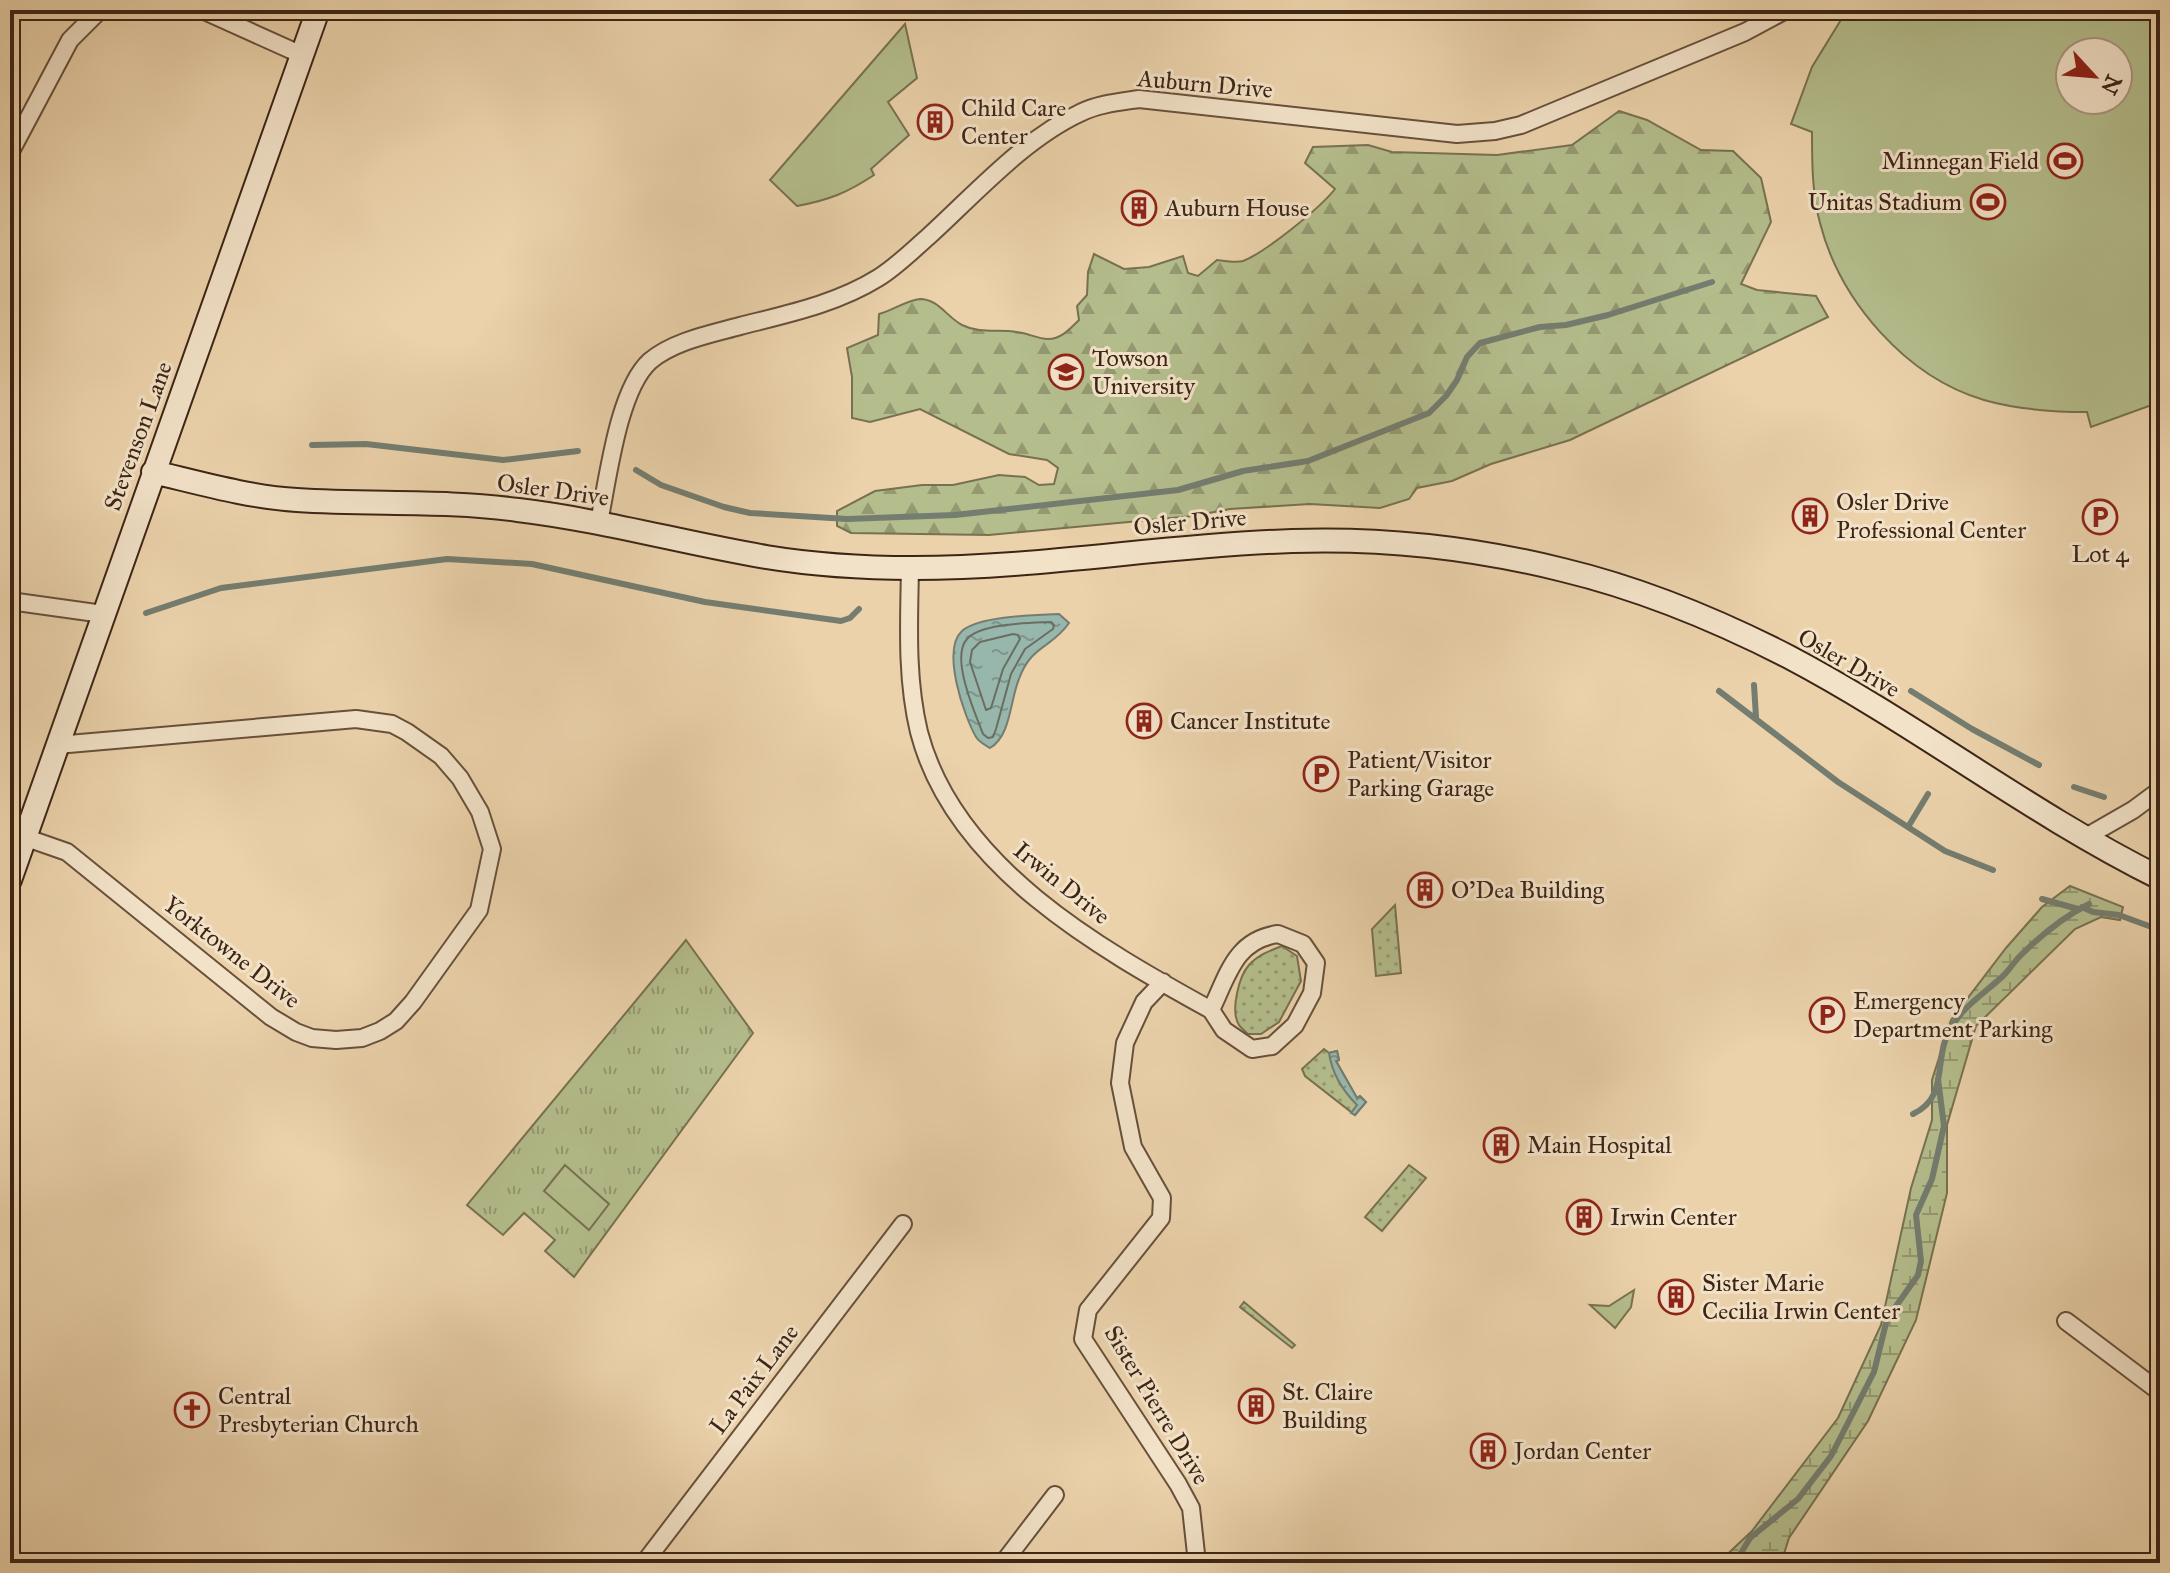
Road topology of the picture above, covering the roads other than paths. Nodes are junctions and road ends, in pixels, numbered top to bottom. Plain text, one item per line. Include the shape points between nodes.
1 (100, 10) edge
2 (202, 10) edge
3 (318, 10) edge
4 (1786, 10) edge
5 (302, 55) junction
6 (10, 153) edge
7 (153, 472) junction
8 (599, 522) junction
9 (910, 568) junction
10 (10, 601) edge
11 (103, 614) junction
12 (57, 745) junction
13 (2160, 790) edge
14 (24, 837) junction
15 (2086, 837) junction
16 (2160, 878) edge
17 (10, 880) edge
18 (1163, 982) junction
19 (1211, 1010) junction
20 (903, 1224) dead end
21 (2066, 1321) dead end
22 (2160, 1392) edge
23 (1055, 1495) dead end
24 (644, 1563) edge
25 (1003, 1563) edge
26 (1197, 1563) edge

1 - 6 street via 70,40
2 - 5 street
3 - 5 street, Stevenson Lane
4 - 8 street, Auburn Drive via 1745,32 1495,131 1457,134 1139,99 1082,112 1023,150 882,276 794,312 702,336 649,362 625,404
5 - 7 street, Stevenson Lane
7 - 8 street, Osler Drive via 264,497 471,505
7 - 11 street, Stevenson Lane
8 - 9 street, Osler Drive via 771,558
9 - 15 street, Osler Drive via 1306,541 1424,546 1528,562 1642,594 1791,658
9 - 18 street, Irwin Drive via 909,655 916,716 926,754 948,798 992,856 1032,895 1099,945
10 - 11 street
11 - 12 street, Stevenson Lane
12 - 14 street, Stevenson Lane
12 - 14 street, Yorktowne Drive via 356,719 392,724 441,756 480,812 492,849 479,910 396,1021 362,1038 312,1038 271,1017 67,852
13 - 15 street
14 - 17 street, Stevenson Lane
15 - 16 street, Osler Drive
18 - 19 street, Irwin Drive
18 - 26 street, Sister Pierre Drive via 1144,1002 1125,1043 1120,1083 1133,1147 1155,1182 1163,1210 1088,1310 1083,1339 1191,1508
19 - 19 street via 1224,1030 1252,1049 1272,1046 1295,1025 1312,993 1316,963 1303,944 1278,934 1262,936 1240,950
20 - 24 street, La Paix Lane
21 - 22 street
23 - 25 street

